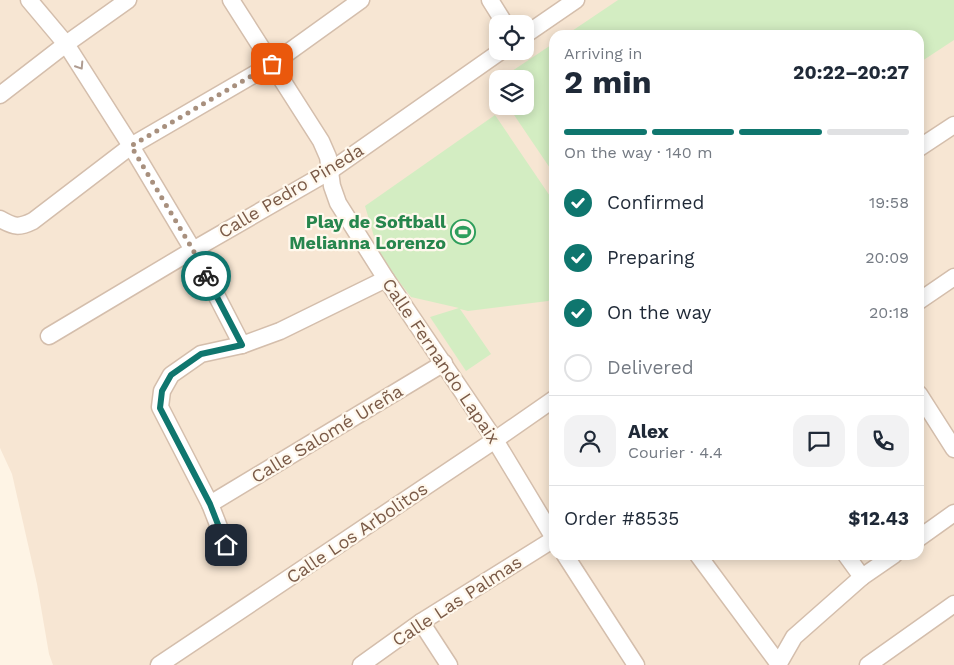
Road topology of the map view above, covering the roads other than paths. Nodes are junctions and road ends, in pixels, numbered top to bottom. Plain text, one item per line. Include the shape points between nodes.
1 (30, 0) edge
2 (128, 0) edge
3 (231, 0) edge
4 (362, 0) edge
5 (490, 0) edge
6 (576, 0) edge
7 (499, 15) edge
8 (534, 29) edge
9 (66, 44) junction
10 (489, 59) edge
11 (272, 64) junction
12 (0, 95) edge
13 (954, 125) edge
14 (924, 145) edge
15 (131, 146) junction
16 (330, 171) junction
17 (0, 218) edge
18 (193, 250) junction
19 (954, 277) edge
20 (386, 279) junction
21 (924, 298) edge
22 (49, 336) dead end
23 (242, 345) junction
24 (444, 363) junction
25 (549, 402) edge
26 (924, 402) edge
27 (495, 440) junction
28 (954, 449) edge
29 (210, 504) junction
30 (954, 513) edge
31 (549, 531) edge
32 (924, 534) edge
33 (549, 542) edge
34 (226, 545) dead end
35 (567, 560) edge
36 (702, 560) edge
37 (850, 560) edge
38 (887, 560) edge
39 (862, 577) junction
40 (954, 604) edge
41 (421, 622) junction
42 (629, 663) edge
43 (778, 664) edge
44 (159, 665) edge
45 (361, 665) edge
46 (449, 665) edge
47 (868, 665) edge

1 - 9 street
2 - 9 street
3 - 11 street, Calle Fernando Lapaix
4 - 11 street
5 - 7 street
6 - 8 street
9 - 12 street
9 -> 15 street
10 - 16 street, Calle Pedro Pineda
11 - 15 street
11 - 16 street, Calle Fernando Lapaix via 321,141
13 - 14 street
15 - 17 street via 33,221 22,227
15 - 18 street
16 - 18 street, Calle Pedro Pineda
16 - 20 street, Calle Fernando Lapaix via 338,203
18 - 22 street, Calle Pedro Pineda
18 - 23 street
19 - 21 street
20 - 23 street via 280,331
20 - 24 street, Calle Fernando Lapaix
23 - 29 street via 201,354 171,375 162,391 160,408
24 - 27 street, Calle Fernando Lapaix
24 - 29 street, Calle Salomé Ureña
25 - 27 street, Calle Los Arbolitos
26 - 28 street
27 - 31 street, Calle Fernando Lapaix
27 - 44 street, Calle Los Arbolitos
29 - 34 street
30 - 32 street
33 - 41 street, Calle Las Palmas
35 - 42 street
36 - 43 street
37 - 39 street
38 - 39 street
39 - 43 street via 794,638
40 - 47 street
41 - 45 street, Calle Las Palmas
41 - 46 street

